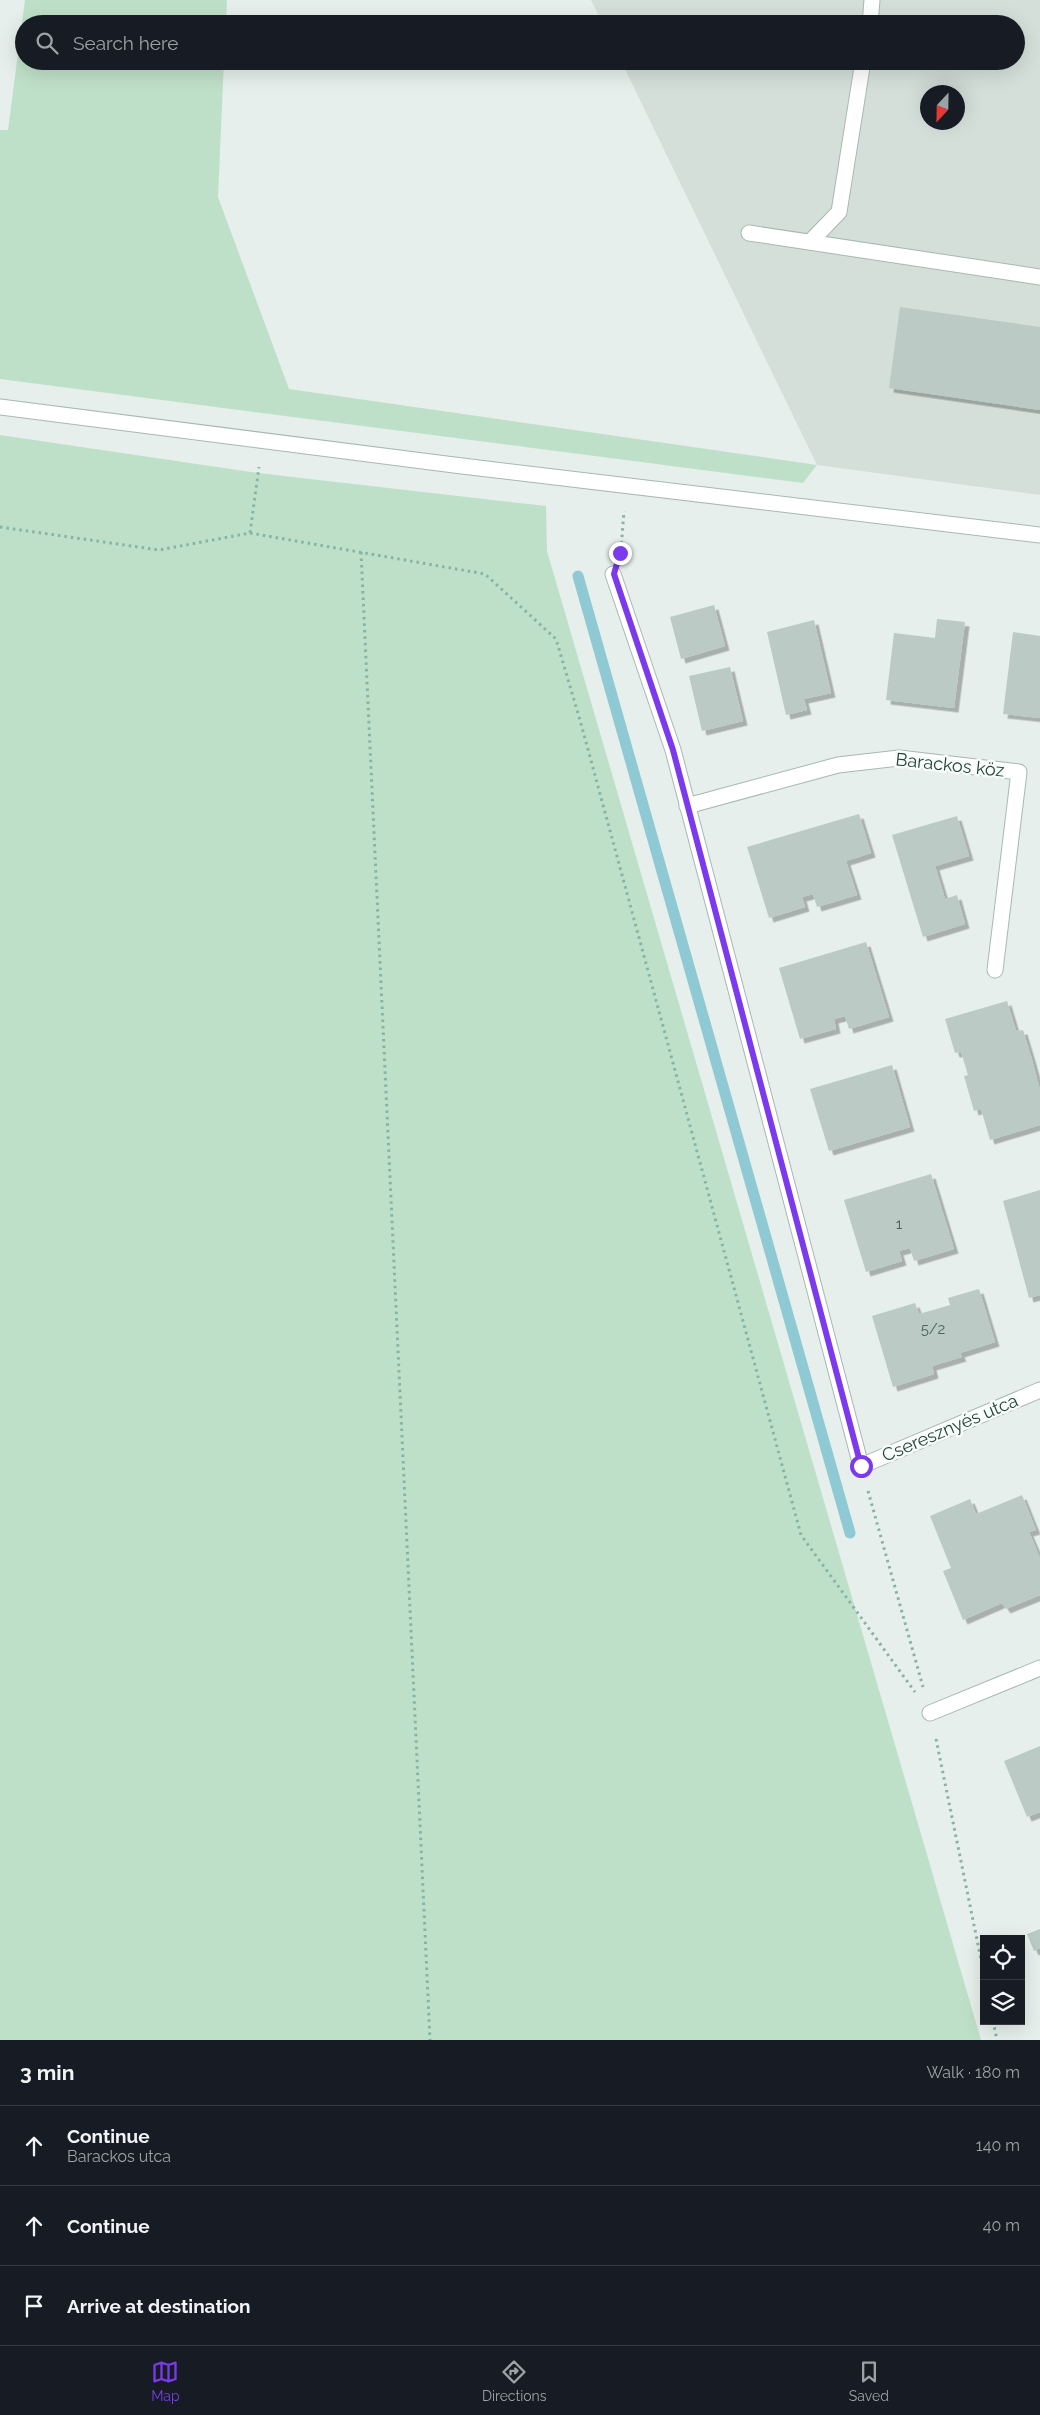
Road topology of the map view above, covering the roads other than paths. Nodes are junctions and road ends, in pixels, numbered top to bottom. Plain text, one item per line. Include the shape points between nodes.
1 (872, 0) edge
2 (871, 15) edge
3 (862, 70) edge
4 (749, 233) dead end
5 (810, 242) junction
6 (1040, 277) edge
7 (0, 407) edge
8 (1040, 535) edge
9 (614, 574) road end
10 (687, 806) junction
11 (995, 970) dead end
12 (1040, 1390) edge
13 (1040, 1668) edge
14 (930, 1713) road end

1 - 2 street
3 - 5 street via 839,212
4 - 5 street
5 - 6 street
7 - 8 street
9 - 10 street via 673,750
10 - 11 street, Barackos köz via 838,765 899,758 1019,772
10 - 12 street, Cseresznyés utca via 861,1466
13 - 14 street

